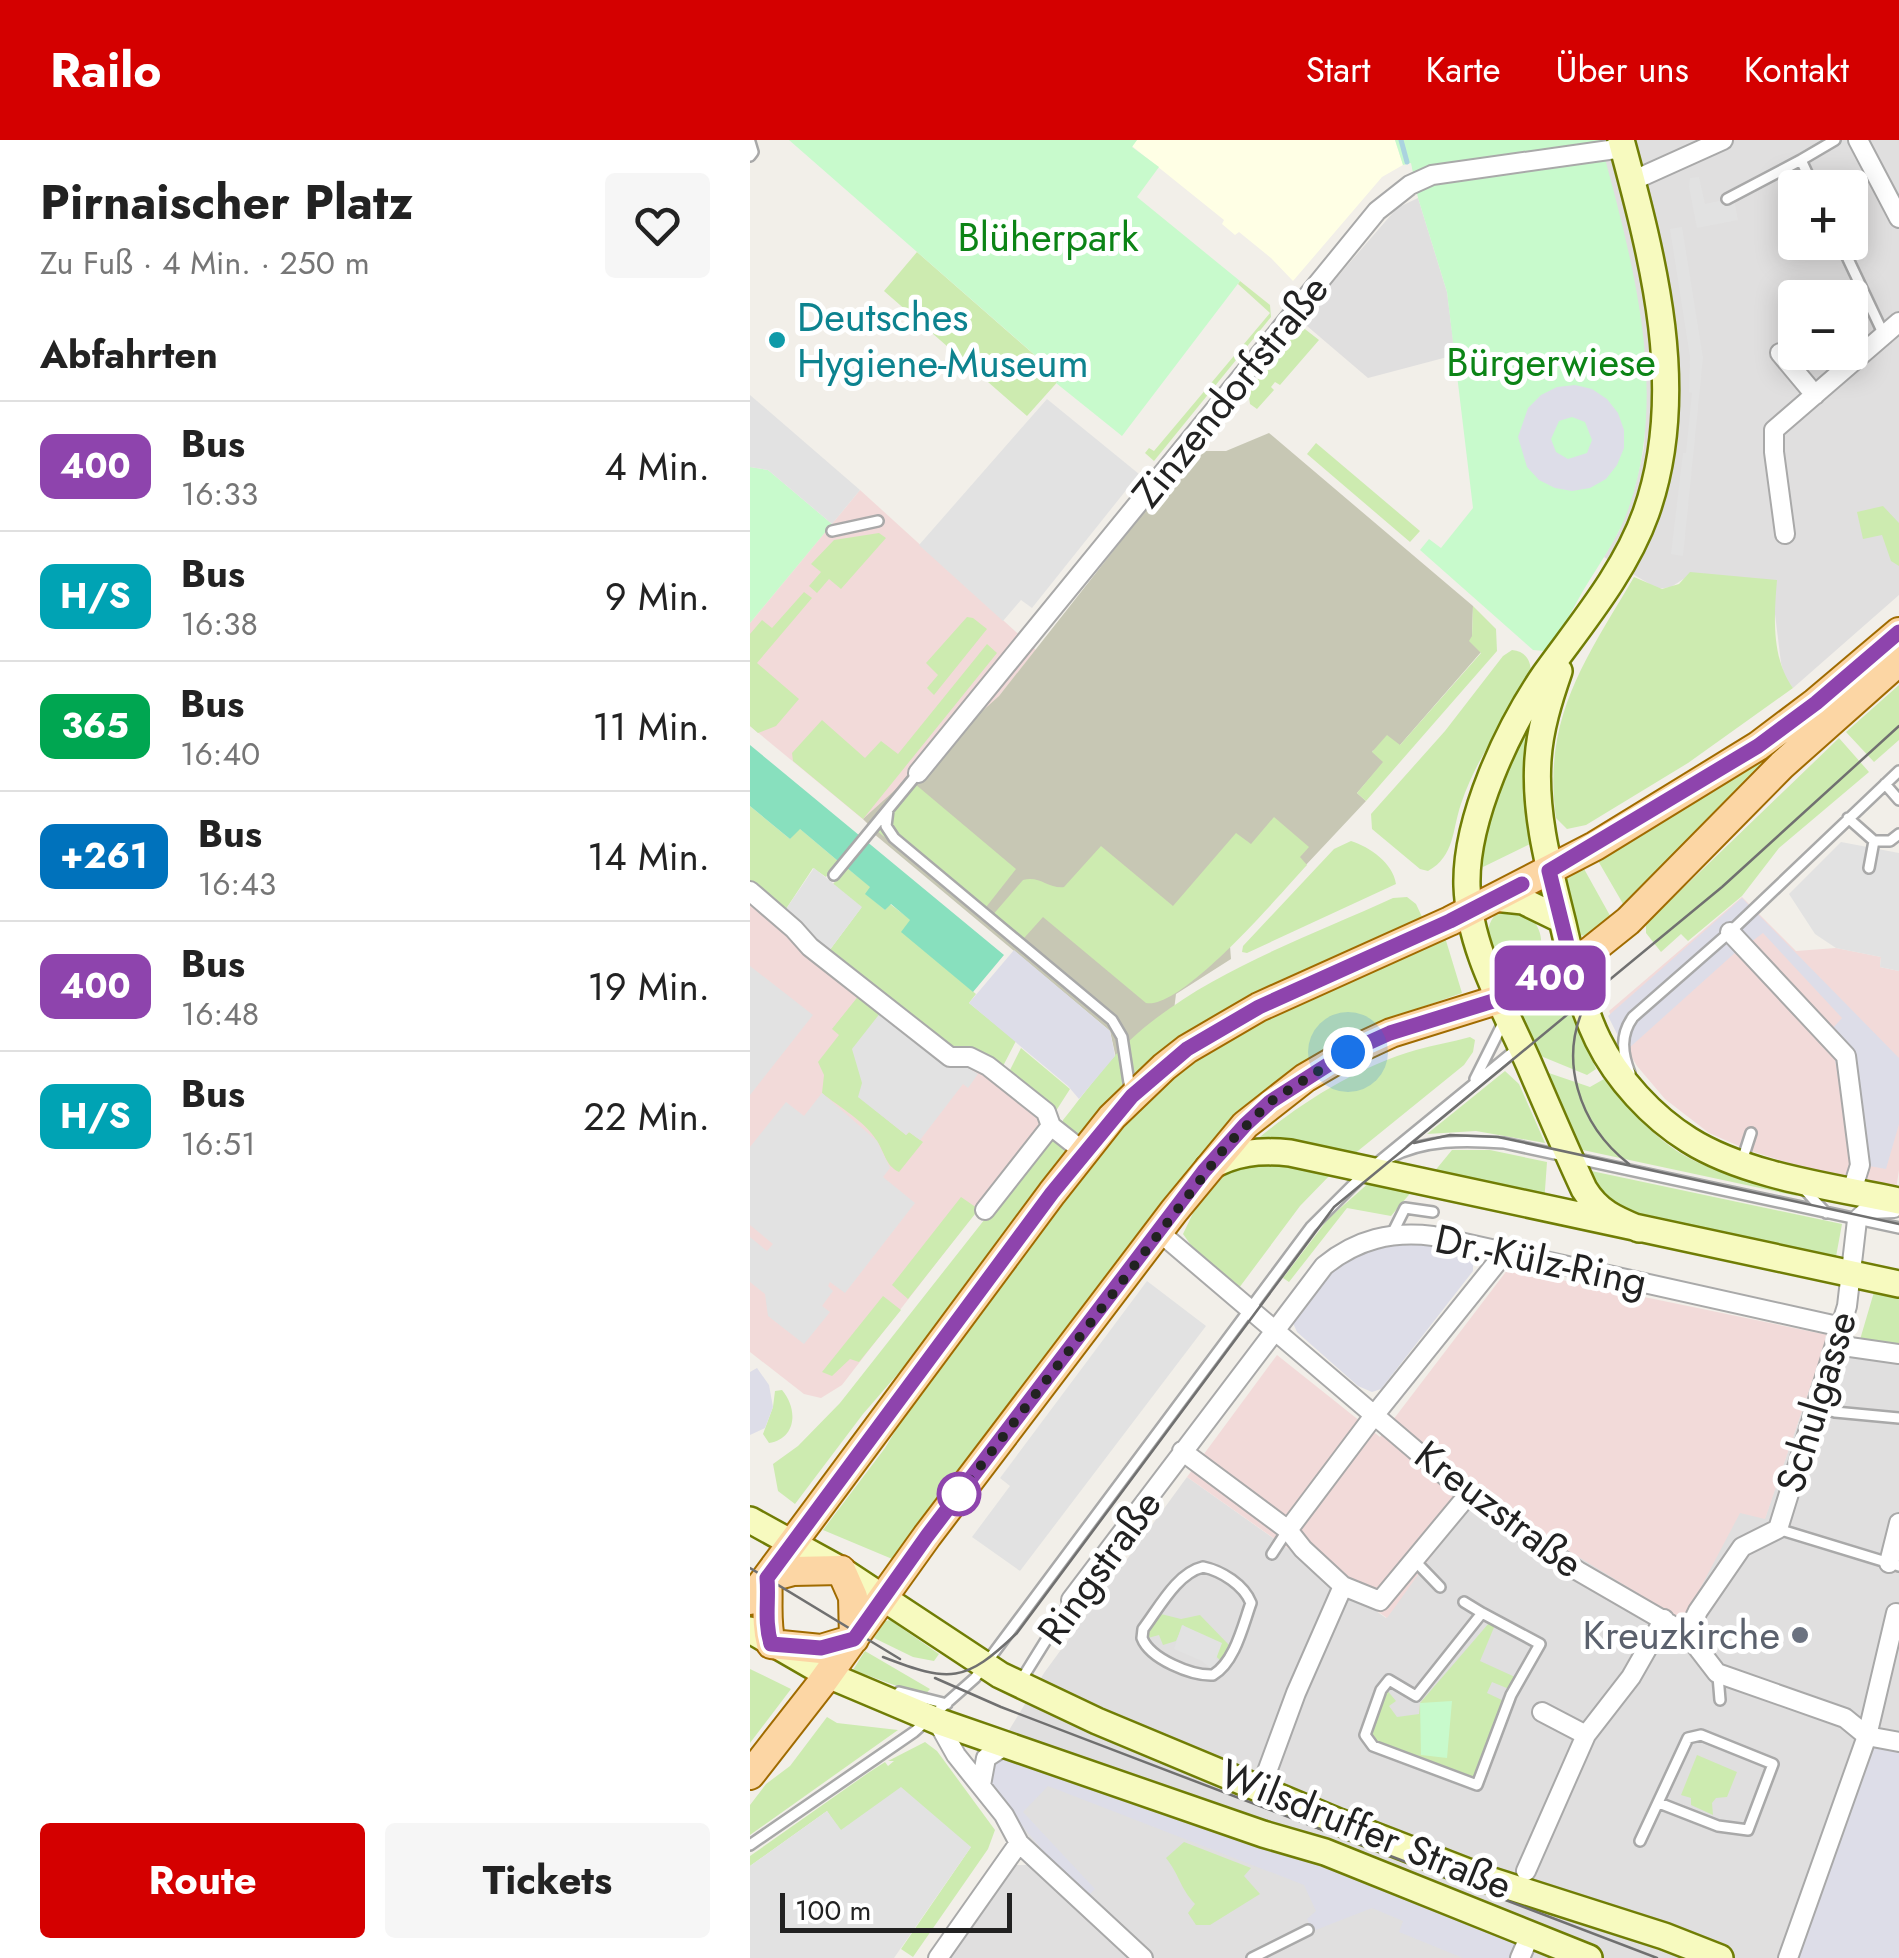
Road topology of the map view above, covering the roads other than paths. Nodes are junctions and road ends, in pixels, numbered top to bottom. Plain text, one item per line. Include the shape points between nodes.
1 (1723, 140) edge
2 (1835, 140) edge
3 (1858, 140) edge
4 (750, 142) edge
5 (1622, 144) edge
6 (750, 156) edge
7 (1801, 160) junction
8 (1806, 170) edge
9 (1632, 181) junction
10 (1727, 200) dead end
11 (1899, 218) edge
12 (1851, 260) edge
13 (1892, 328) edge
14 (1795, 370) edge
15 (1815, 394) junction
16 (878, 521) dead end
17 (832, 531) dead end
18 (1785, 534) dead end
19 (1899, 632) edge
20 (1568, 648) junction
21 (1899, 660) edge
22 (1899, 770) edge
23 (918, 773) joint
24 (1885, 784) junction
25 (1899, 800) edge
26 (888, 810) junction
27 (1848, 818) junction
28 (1899, 834) edge
29 (1874, 841) junction
30 (1869, 868) dead end
31 (1549, 871) junction
32 (834, 876) dead end
33 (750, 892) edge
34 (1482, 904) junction
35 (1562, 920) junction
36 (1730, 932) junction
37 (1572, 964) junction
38 (1503, 1007) junction
39 (1521, 1046) junction
40 (1472, 1086) junction
41 (1132, 1096) junction
42 (1643, 1101) junction
43 (1052, 1126) junction
44 (1750, 1133) dead end
45 (1084, 1152) junction
46 (1569, 1156) junction
47 (1741, 1164) junction
48 (1372, 1167) junction
49 (1204, 1171) junction
50 (1793, 1177) junction
51 (1852, 1191) junction
52 (1899, 1205) edge
53 (984, 1210) dead end
54 (1433, 1212) dead end
55 (1826, 1213) junction
56 (1857, 1220) junction
57 (1899, 1228) edge
58 (1639, 1229) junction
59 (1158, 1231) junction
60 (1392, 1234) junction
61 (1507, 1250) junction
62 (1849, 1274) junction
63 (1899, 1284) edge
64 (1251, 1309) junction
65 (1276, 1330) junction
66 (1839, 1336) junction
67 (1899, 1354) edge
68 (1817, 1406) junction
69 (1376, 1414) junction
70 (1899, 1418) edge
71 (1182, 1451) junction
72 (1468, 1494) junction
73 (750, 1520) edge
74 (1899, 1523) edge
75 (1778, 1528) junction
76 (1288, 1530) junction
77 (794, 1542) junction
78 (1272, 1554) dead end
79 (1415, 1561) junction
80 (1894, 1565) edge
81 (841, 1570) junction
82 (1344, 1586) junction
83 (1440, 1586) dead end
84 (759, 1589) edge
85 (883, 1598) junction
86 (1071, 1600) joint
87 (1464, 1602) dead end
88 (1898, 1608) edge
89 (1482, 1614) junction
90 (1664, 1619) junction
91 (1687, 1634) junction
92 (760, 1637) edge
93 (854, 1639) junction
94 (986, 1666) junction
95 (1219, 1669) joint
96 (828, 1675) junction
97 (1018, 1684) junction
98 (1542, 1712) dead end
99 (939, 1715) junction
100 (1586, 1734) junction
101 (1867, 1736) junction
102 (1899, 1742) edge
103 (1006, 1745) junction
104 (750, 1775) edge
105 (980, 1784) junction
106 (1261, 1788) junction
107 (1659, 1802) junction
108 (1640, 1842) dead end
109 (1019, 1843) junction
110 (750, 1844) edge
111 (1526, 1871) dead end
112 (1308, 1930) dead end
113 (1525, 1947) edge
114 (938, 1958) edge
115 (1143, 1958) edge
116 (1252, 1958) edge
117 (1589, 1958) edge
118 (1720, 1958) edge
119 (1788, 1958) edge

1 - 9 street
2 - 7 lane
3 - 11 street
4 - 6 lane
5 - 9 main road
5 - 23 street, Zinzendorfstraße via 1432,176 1396,194
7 - 8 lane
7 - 10 lane
9 - 20 main road via 1663,340 1666,408 1652,490 1633,540
12 - 13 lane
13 - 15 street
14 - 15 street
15 - 18 street via 1774,430
16 - 17 lane
19 - 31 main road via 1758,746
20 - 31 main road via 1543,721 1538,761
20 - 34 main road via 1537,688 1486,792 1467,883
21 - 37 main road via 1782,765 1628,921
22 - 24 lane
23 - 26 lane
24 - 25 lane
24 - 27 lane
26 - 32 lane
26 - 41 lane via 886,826 894,838 1112,1020 1122,1036
27 - 29 lane
27 - 36 lane
28 - 29 lane
29 - 30 lane
31 - 34 main road
31 - 35 main road
33 - 43 street via 950,1058 970,1057 1002,1077 1046,1112
34 - 35 main road via 1523,901
34 - 38 main road, Dr.-Külz-Ring via 1481,955
34 - 41 main road via 1244,1015 1187,1049
35 - 37 main road
36 - 42 lane via 1626,1026 1628,1067
36 - 51 street via 1846,1056 1860,1165
37 - 38 main road
37 - 42 main road via 1599,1042
38 - 39 main road, Dr.-Külz-Ring
38 - 40 lane
38 - 49 main road via 1390,1033 1333,1061 1270,1102
39 - 40 lane
39 - 46 main road, Dr.-Külz-Ring
40 - 48 lane
41 - 45 main road
42 - 47 main road via 1692,1142
43 - 45 street
43 - 53 street
44 - 47 lane
45 - 77 main road
46 - 48 lane via 1459,1140 1397,1153
46 - 55 lane
46 - 58 main road, Dr.-Külz-Ring via 1593,1203
47 - 50 main road
48 - 49 main road, Dr.-Külz-Ring via 1261,1152 1230,1157
48 - 58 main road, Dr.-Külz-Ring
48 - 64 lane via 1311,1226
49 - 59 main road
50 - 51 main road
50 - 55 lane
51 - 52 main road
52 - 56 street via 1869,1210
54 - 60 lane via 1404,1208
55 - 56 lane
56 - 57 lane
56 - 62 street
58 - 62 main road, Dr.-Külz-Ring
59 - 64 street, Kreuzstraße
59 - 85 main road
60 - 61 street, Dr.-Külz-Ring
60 - 65 street, Dr.-Külz-Ring via 1332,1259
61 - 66 street, Dr.-Külz-Ring
61 - 69 street
62 - 63 main road, Dr.-Külz-Ring
62 - 66 street, Schulgasse
64 - 65 street, Kreuzstraße
64 - 94 lane
65 - 69 street, Kreuzstraße
65 - 71 street, Ringstraße
66 - 67 street, Dr.-Külz-Ring
66 - 68 street, Schulgasse
68 - 70 lane
68 - 75 street, Schulgasse
69 - 72 street, Kreuzstraße
69 - 76 street
71 - 76 street, Ringstraße
71 - 86 street, Ringstraße
72 - 79 street
72 - 90 street, Kreuzstraße via 1578,1571
73 - 77 main road, Wilsdruffer Straße
74 - 80 street
75 - 80 lane
75 - 91 street via 1742,1548
76 - 78 lane
76 - 82 street, Ringstraße
77 - 81 main road, Wilsdruffer Straße
77 - 84 main road
79 - 82 street via 1380,1601
79 - 83 lane
81 - 84 main road via 793,1571
81 - 85 main road, Wilsdruffer Straße
81 - 93 main road via 853,1598
82 - 106 street
84 - 92 main road via 769,1599
85 - 93 main road
85 - 94 main road, Wilsdruffer Straße
86 - 97 lane, Ringstraße
87 - 89 lane
88 - 101 street
89 - 89 lane via 1416,1696 1389,1680 1364,1735 1373,1746 1477,1785 1540,1644
90 - 91 street, Kreuzstraße
90 - 100 street via 1631,1677
91 - 101 street, Kreuzstraße via 1716,1690 1845,1718
92 - 93 main road via 821,1648
92 - 96 main road, Wilsdruffer Straße
93 - 96 main road
94 - 97 main road, Wilsdruffer Straße
94 - 99 lane
95 - 95 lane via 1232,1653 1250,1597 1216,1570 1193,1570 1142,1638 1152,1652 1184,1668 1204,1675
96 - 99 main road, Wilsdruffer Straße
96 - 104 main road
97 - 106 main road, Wilsdruffer Straße
98 - 100 street
99 - 103 main road, Wilsdruffer Straße
99 - 105 street via 956,1755
99 - 110 lane
100 - 111 street
101 - 102 street
101 - 119 street
103 - 105 street via 986,1758
103 - 113 main road, Wilsdruffer Straße via 1459,1904
105 - 109 street
106 - 118 main road, Wilsdruffer Straße via 1486,1879
107 - 107 lane via 1718,1826 1748,1830 1773,1764 1704,1729 1688,1738
107 - 108 lane
109 - 114 street
109 - 115 street
112 - 116 lane
113 - 117 main road, Wilsdruffer Straße

